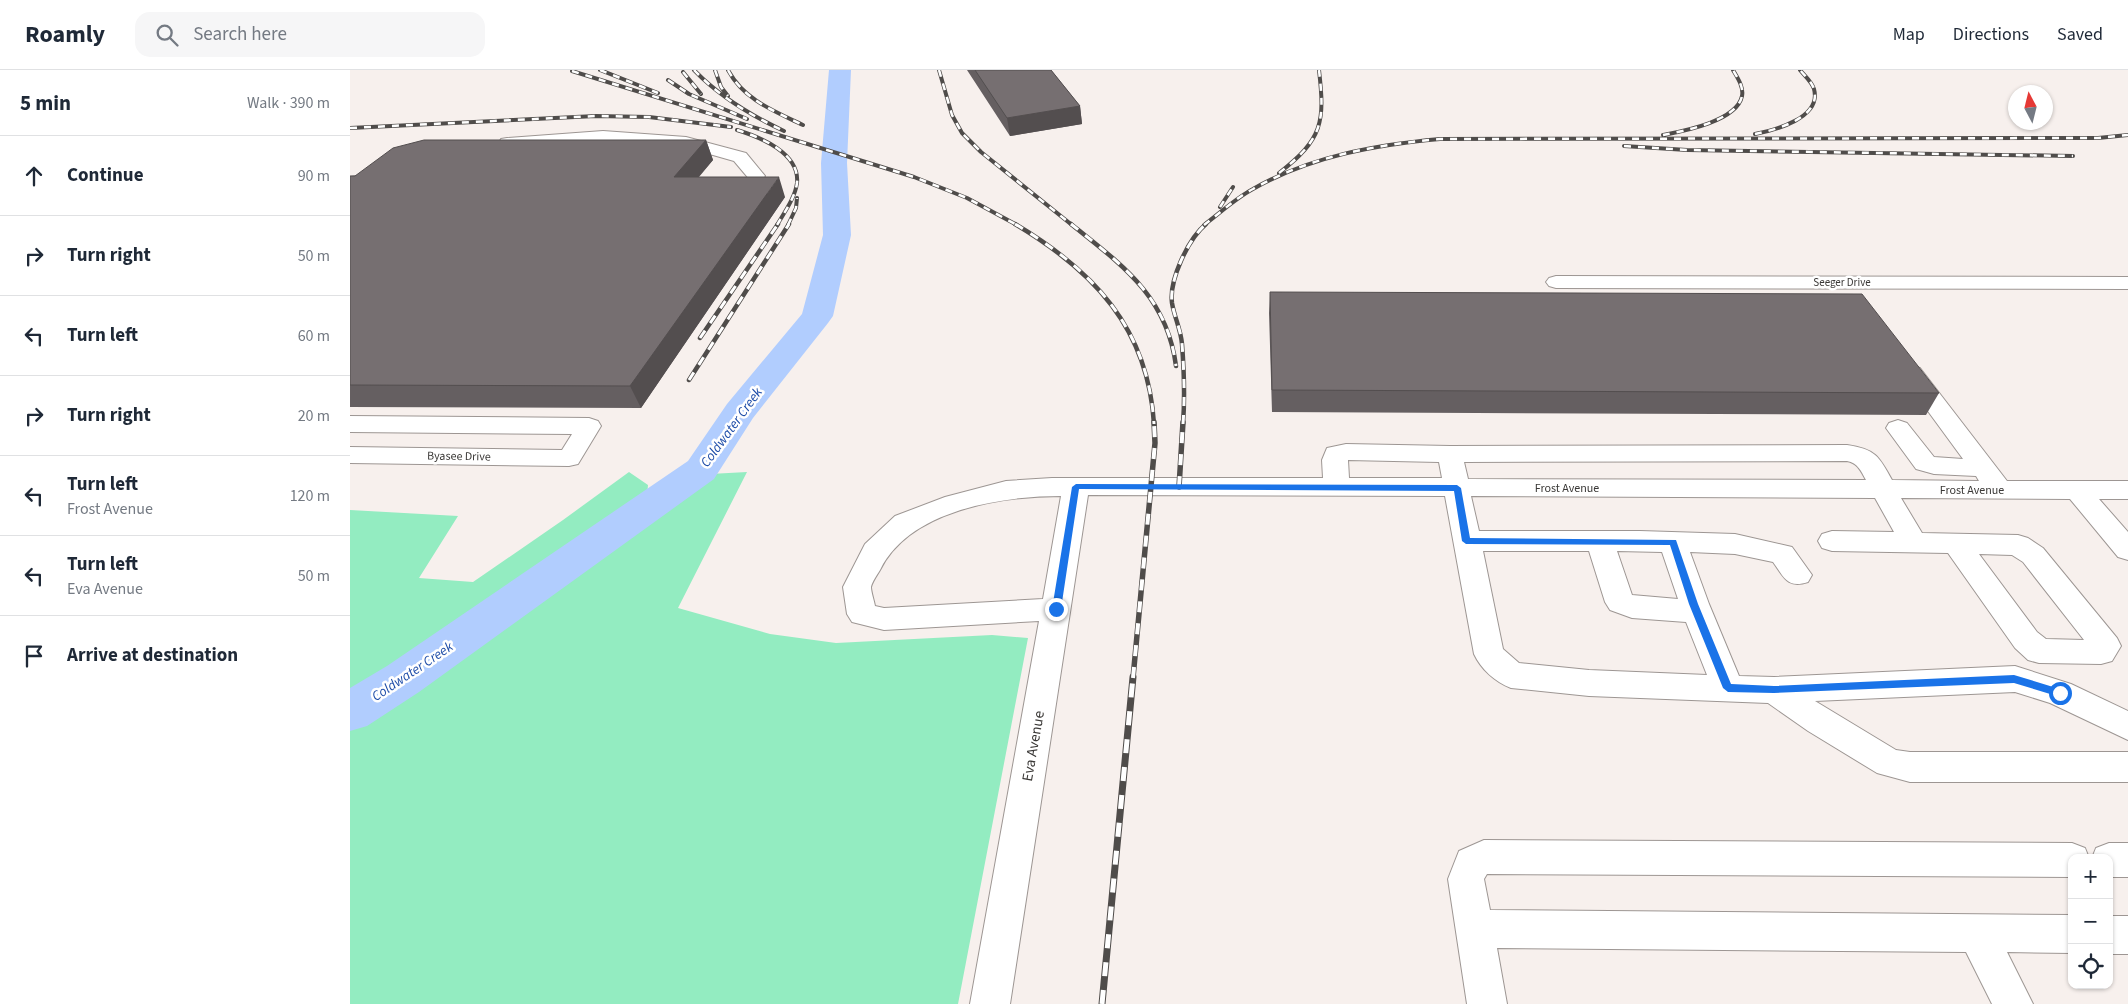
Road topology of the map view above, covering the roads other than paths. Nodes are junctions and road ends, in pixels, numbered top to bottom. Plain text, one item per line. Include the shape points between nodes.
1 (494, 144) edge
2 (756, 176) edge
3 (1556, 282) dead end
4 (2128, 283) edge
5 (1901, 358) edge
6 (350, 424) edge
7 (1898, 428) dead end
8 (1450, 454) junction
9 (350, 455) edge
10 (1984, 468) junction
11 (1076, 487) junction
12 (1337, 488) junction
13 (1457, 488) junction
14 (1884, 489) junction
15 (2000, 490) junction
16 (2077, 490) junction
17 (2128, 490) edge
18 (1466, 541) junction
19 (1600, 541) junction
20 (1832, 541) dead end
21 (1673, 542) junction
22 (1914, 543) junction
23 (1956, 544) junction
24 (2128, 550) edge
25 (1798, 575) dead end
26 (1694, 604) junction
27 (1056, 609) junction
28 (1728, 688) junction
29 (1774, 690) junction
30 (2128, 726) edge
31 (2128, 768) edge
32 (2068, 860) edge
33 (2113, 860) edge
34 (2128, 860) edge
35 (1474, 929) junction
36 (1977, 934) junction
37 (2068, 934) edge
38 (2113, 935) edge
39 (2128, 935) edge
40 (990, 1004) edge
41 (1487, 1004) edge
42 (2012, 1004) edge

1 - 2 street via 604,136 686,142 740,157
3 - 4 street, Seeger Drive
5 - 10 street
6 - 9 street, Byasee Drive via 589,426 569,458
7 - 10 street via 1925,463
8 - 12 street via 1336,454
8 - 13 street
8 - 14 street via 1847,453 1861,455 1870,463
10 - 15 street
11 - 12 street, Frost Avenue
11 - 27 street, Eva Avenue
11 - 27 street, Frost Avenue via 1006,490 954,503 905,522 875,551 857,587 862,614 884,619
12 - 13 street, Frost Avenue
13 - 14 street, Frost Avenue
13 - 18 street
14 - 15 street, Frost Avenue
14 - 22 street
15 - 16 street, Frost Avenue
16 - 17 street, Frost Avenue
16 - 24 street
18 - 19 street
18 - 28 street via 1489,654 1511,675 1589,683
19 - 21 street
19 - 26 street via 1620,602 1632,607 1685,610
20 - 22 street
21 - 25 street via 1735,544 1782,554
21 - 26 street
22 - 23 street
23 - 23 street via 2018,545 2033,555 2106,646 2101,652 2039,651 2026,640
26 - 28 street
27 - 40 street, Eva Avenue
28 - 29 street
29 - 30 street via 2014,679 2060,693
29 - 31 street via 1819,722 1889,764 1910,767
32 - 35 street via 1484,857 1472,863 1466,879
33 - 34 street
35 - 36 street
35 - 41 street
36 - 37 street
36 - 42 street
38 - 39 street

